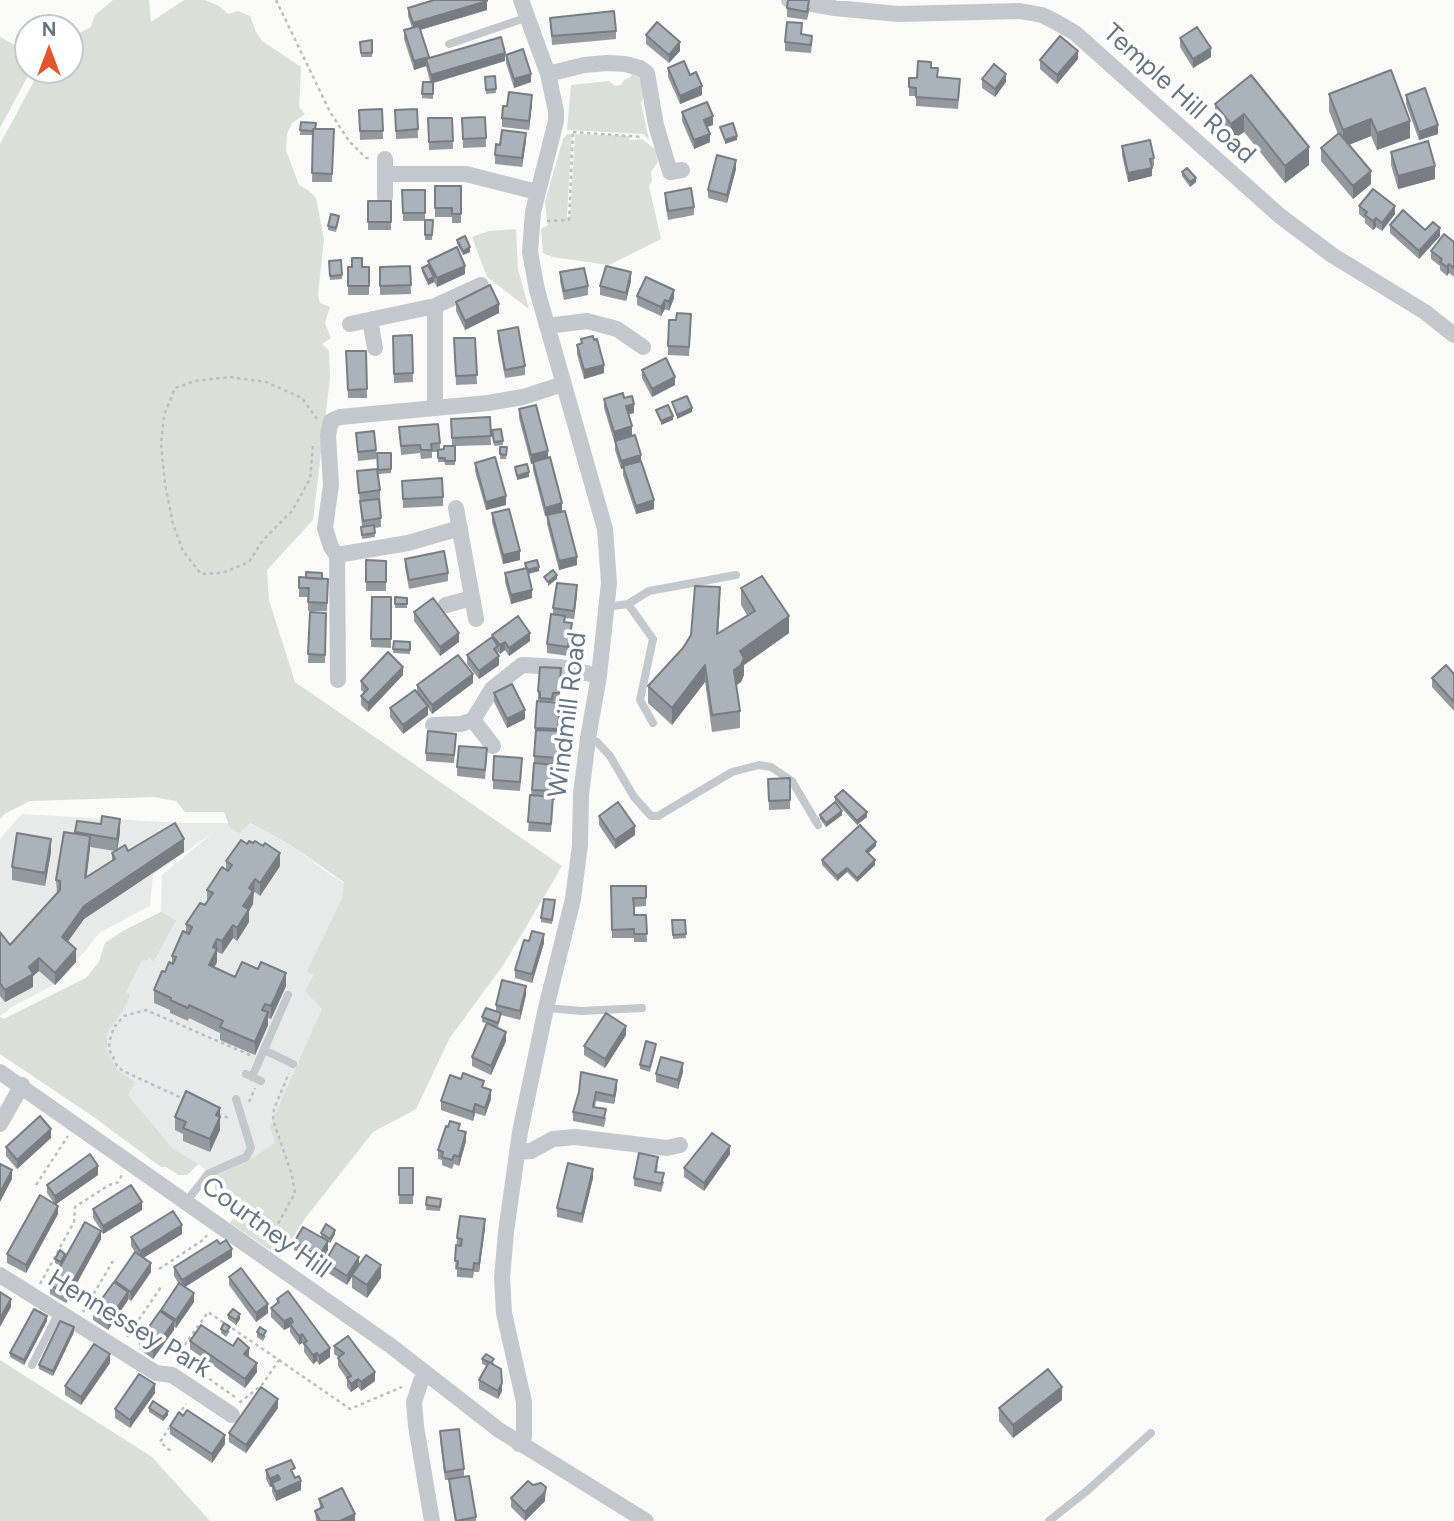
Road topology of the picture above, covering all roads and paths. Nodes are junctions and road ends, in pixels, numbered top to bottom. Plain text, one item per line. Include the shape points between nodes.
1 (276, 0) edge
2 (521, 0) edge
3 (789, 0) edge
4 (931, 6) edge
5 (528, 17) junction
6 (449, 44) dead end
7 (548, 74) junction
8 (567, 132) dead end
9 (573, 132) junction
10 (661, 142) junction
11 (385, 167) junction
12 (682, 170) dead end
13 (537, 192) junction
14 (385, 197) dead end
15 (540, 221) dead end
16 (481, 285) dead end
17 (435, 306) junction
18 (370, 320) junction
19 (350, 324) dead end
20 (547, 326) junction
21 (1454, 335) edge
22 (643, 347) dead end
23 (375, 348) dead end
24 (564, 384) junction
25 (435, 408) junction
26 (314, 418) dead end
27 (313, 445) dead end
28 (456, 508) dead end
29 (460, 528) junction
30 (337, 555) junction
31 (736, 575) dead end
32 (472, 598) junction
33 (628, 604) junction
34 (446, 605) dead end
35 (606, 607) junction
36 (476, 619) dead end
37 (599, 676) junction
38 (338, 680) dead end
39 (473, 720) junction
40 (653, 723) dead end
41 (433, 725) dead end
42 (588, 738) junction
43 (493, 746) dead end
44 (818, 825) dead end
45 (288, 995) dead end
46 (546, 1008) junction
47 (642, 1008) dead end
48 (264, 1051) junction
49 (253, 1056) dead end
50 (293, 1064) dead end
51 (283, 1068) dead end
52 (0, 1072) edge
53 (254, 1079) joint
54 (22, 1085) junction
55 (236, 1098) dead end
56 (195, 1104) edge
57 (250, 1111) dead end
58 (219, 1114) edge
59 (231, 1119) dead end
60 (0, 1124) edge
61 (69, 1133) dead end
62 (680, 1145) dead end
63 (517, 1152) junction
64 (124, 1172) dead end
65 (36, 1185) dead end
66 (186, 1202) junction
67 (209, 1232) dead end
68 (260, 1255) junction
69 (113, 1261) dead end
70 (159, 1269) dead end
71 (0, 1275) edge
72 (40, 1283) dead end
73 (161, 1287) dead end
74 (59, 1312) junction
75 (82, 1315) dead end
76 (123, 1342) dead end
77 (279, 1360) junction
78 (32, 1365) dead end
79 (428, 1376) junction
80 (406, 1385) dead end
81 (186, 1404) dead end
82 (236, 1408) junction
83 (1151, 1433) dead end
84 (519, 1444) junction
85 (172, 1452) dead end
86 (432, 1521) edge
87 (646, 1521) edge
88 (1049, 1521) edge

1 - 11 path via 330,112 366,158
2 - 5 street, Windmill Road
3 - 4 street, Temple Hill Road via 898,14
4 - 21 street, Temple Hill Road via 1042,15 1075,33 1280,216
5 - 6 lane
5 - 7 street, Windmill Road
7 - 10 street via 607,63 640,68 647,73
7 - 13 street, Windmill Road via 556,121
8 - 9 path
9 - 10 path
9 - 15 path via 569,220
10 - 12 street via 670,172
11 - 13 street via 466,174
11 - 14 street
13 - 20 street, Windmill Road via 530,251
16 - 17 street
17 - 18 street
17 - 25 street
18 - 19 street
18 - 23 street
20 - 22 street via 587,321 617,328
20 - 24 street, Windmill Road
24 - 25 street via 523,397
24 - 35 street, Windmill Road via 605,529
25 - 30 street via 331,421 331,485 325,528
26 - 27 path via 302,398 266,382 230,377 174,388 164,415 161,444 165,484 183,551 201,574 222,573 249,562 262,540 292,511 310,479
28 - 29 street
29 - 30 street via 408,543
29 - 32 street
30 - 38 street
31 - 33 lane via 649,591
32 - 34 street
32 - 36 street
33 - 35 lane
33 - 40 lane via 653,639 640,700
35 - 37 street, Windmill Road
37 - 39 street via 522,665 492,689
37 - 42 street, Windmill Road
39 - 41 street
39 - 43 street
42 - 44 lane via 610,756 651,816 732,772 759,765 771,766 792,781
42 - 46 street, Windmill Road via 573,899
45 - 48 lane
46 - 47 lane
46 - 63 street, Windmill Road
48 - 50 lane
48 - 53 lane
49 - 56 path via 146,1010 131,1012 118,1021 109,1043 117,1066
51 - 68 path via 290,1071 273,1120 295,1193
52 - 54 street, Courtney Hill
53 - 57 path
54 - 60 street
54 - 66 street, Courtney Hill
55 - 66 lane via 251,1147 246,1157 208,1174
58 - 59 path
61 - 65 path
62 - 63 street via 667,1148 575,1137 552,1139 531,1151
63 - 84 street, Windmill Road via 502,1278 504,1313 524,1402 524,1437
64 - 72 path via 117,1183 75,1207 74,1222
66 - 68 street, Courtney Hill
67 - 70 path via 203,1241
68 - 79 street, Courtney Hill
69 - 75 path
71 - 74 street, Hennessey Park
73 - 76 path
74 - 78 lane
74 - 82 street, Hennessey Park via 156,1373 172,1375
77 - 80 path via 349,1409
77 - 82 path via 262,1385
77 - 82 path via 208,1312 177,1356
79 - 84 street, Courtney Hill
79 - 86 street via 421,1381 414,1402
81 - 85 path via 160,1442
83 - 88 lane
84 - 87 street, Courtney Hill

